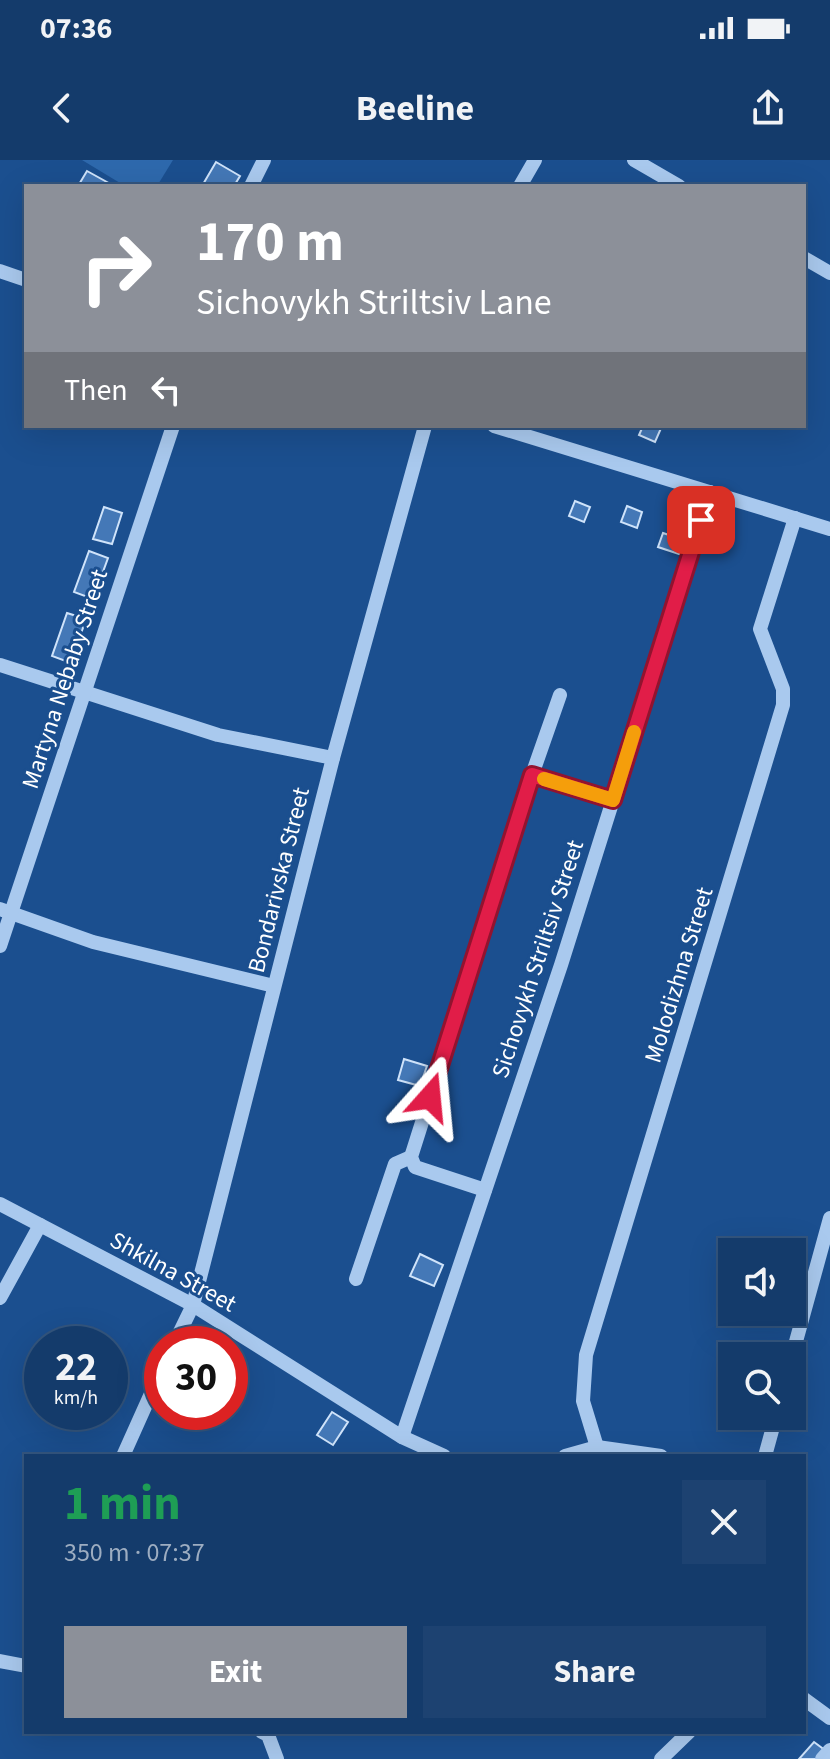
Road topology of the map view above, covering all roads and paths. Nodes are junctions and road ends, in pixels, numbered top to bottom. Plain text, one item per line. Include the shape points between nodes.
1 (264, 160) edge
2 (535, 160) edge
3 (634, 160) edge
4 (252, 184) edge
5 (521, 184) edge
6 (676, 184) edge
7 (806, 259) edge
8 (0, 271) edge
9 (830, 273) edge
10 (24, 279) edge
11 (172, 428) edge
12 (424, 428) edge
13 (501, 428) edge
14 (710, 492) junction
15 (795, 518) junction
16 (830, 529) edge
17 (0, 665) edge
18 (84, 691) junction
19 (560, 695) dead end
20 (333, 758) junction
21 (532, 775) junction
22 (613, 800) junction
23 (6, 911) edge
24 (0, 946) edge
25 (274, 986) junction
26 (411, 1157) junction
27 (485, 1190) junction
28 (0, 1204) edge
29 (830, 1218) edge
30 (40, 1225) junction
31 (356, 1279) dead end
32 (0, 1298) edge
33 (193, 1305) junction
34 (183, 1326) edge
35 (796, 1342) edge
36 (144, 1409) edge
37 (772, 1430) edge
38 (402, 1437) junction
39 (597, 1447) junction
40 (124, 1454) edge
41 (440, 1454) edge
42 (572, 1454) edge
43 (647, 1454) edge
44 (766, 1454) edge
45 (0, 1661) edge
46 (24, 1666) edge
47 (806, 1700) edge
48 (830, 1718) edge
49 (267, 1734) edge
50 (687, 1734) edge
51 (830, 1750) edge
52 (277, 1759) edge
53 (661, 1759) edge
54 (822, 1759) edge

1 - 4 street
2 - 5 street
3 - 6 street
7 - 9 street
8 - 10 street
11 - 18 street, Martyna Nebaby Street
12 - 20 street, Bondarivska Street
13 - 14 street
14 - 15 street
14 - 22 street, Sichovykh Striltsiv Street
15 - 16 street
15 - 39 street, Molodizhna Street via 760,629 783,689 783,705 586,1355 583,1401
17 - 18 street
18 - 20 street via 218,735
18 - 23 street, Martyna Nebaby Street
19 - 21 street
20 - 25 street, Bondarivska Street
21 - 22 street
21 - 26 street
22 - 27 street, Sichovykh Striltsiv Street
23 - 24 street, Martyna Nebaby Street
23 - 25 street via 93,942
25 - 33 street, Bondarivska Street
26 - 27 street via 415,1167
26 - 31 street via 395,1164
27 - 38 street, Sichovykh Striltsiv Street
28 - 30 street, Shkilna Street
29 - 35 street
30 - 32 street
30 - 33 street, Shkilna Street
33 - 34 street, Bondarivska Street
33 - 38 street, Shkilna Street
36 - 40 street
37 - 44 street
38 - 41 street, Shkilna Street
39 - 42 street
39 - 43 street
45 - 46 street
47 - 48 street
49 - 52 street
50 - 53 street
51 - 54 street

